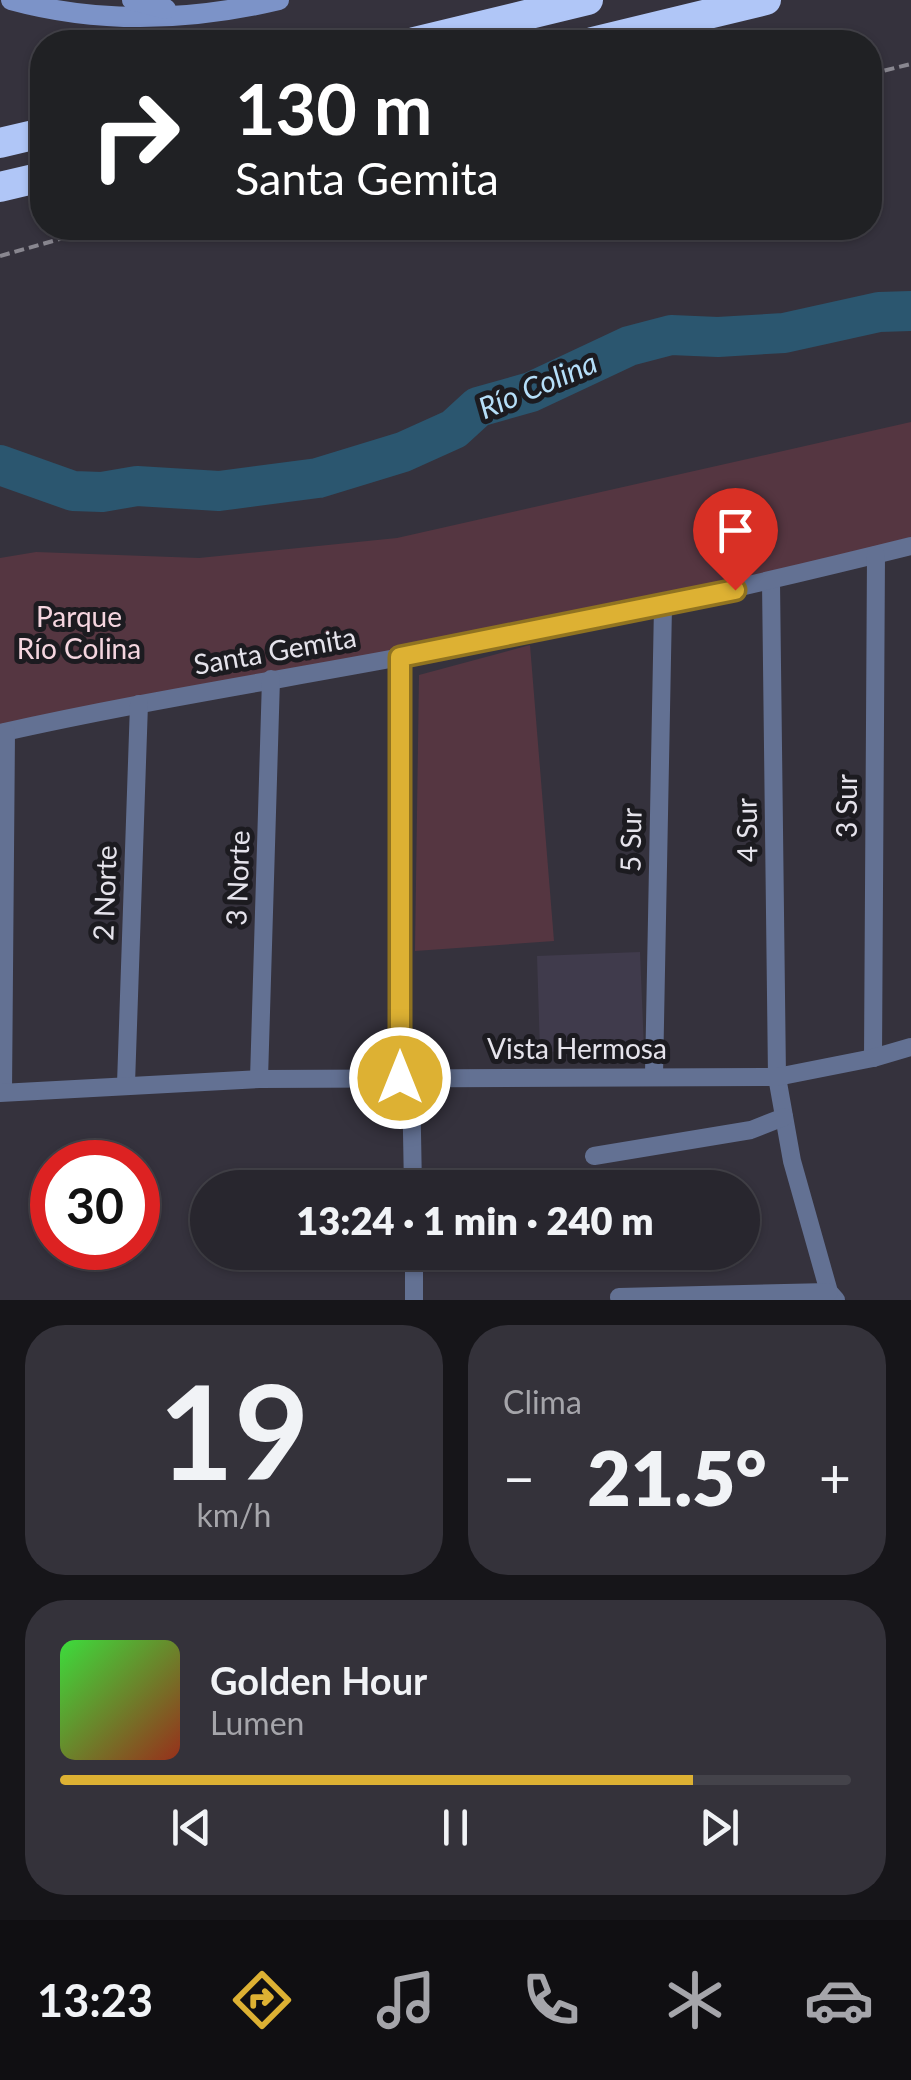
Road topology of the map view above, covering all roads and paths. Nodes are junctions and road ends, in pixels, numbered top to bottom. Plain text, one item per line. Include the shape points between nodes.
1 (11, 0) edge
2 (132, 0) edge
3 (279, 0) edge
4 (588, 0) edge
5 (766, 0) edge
6 (197, 15) junction
7 (464, 30) edge
8 (642, 30) edge
9 (911, 64) edge
10 (882, 71) edge
11 (30, 136) edge
12 (0, 144) edge
13 (30, 180) edge
14 (0, 187) edge
15 (57, 240) edge
16 (0, 256) edge
17 (911, 546) edge
18 (876, 554) junction
19 (770, 582) junction
20 (663, 606) junction
21 (400, 657) junction
22 (271, 679) junction
23 (139, 704) junction
24 (3, 732) edge
25 (911, 1047) edge
26 (873, 1058) junction
27 (654, 1076) junction
28 (778, 1077) junction
29 (406, 1078) junction
30 (259, 1079) junction
31 (126, 1084) junction
32 (2, 1093) edge
33 (784, 1117) junction
34 (594, 1156) dead end
35 (412, 1170) edge
36 (414, 1270) edge
37 (833, 1296) edge
38 (619, 1297) dead end
39 (414, 1300) edge

1 - 6 street via 90,15
2 - 6 street
3 - 6 street
4 - 7 highway
5 - 8 highway
9 - 10 path
11 - 12 highway
13 - 14 highway
15 - 16 path
17 - 18 street, Santa Gemita
18 - 19 street, Santa Gemita
18 - 26 street, 3 Sur
19 - 20 street, Santa Gemita
19 - 28 street, 4 Sur
20 - 21 street, Santa Gemita
20 - 27 street, 5 Sur
21 - 22 street, Santa Gemita
21 - 29 street
22 - 23 street, Santa Gemita
22 - 30 street, 3 Norte
23 - 24 street, Santa Gemita
23 - 31 street, 2 Norte
24 - 32 street
25 - 26 street, Vista Hermosa
26 - 28 street, Vista Hermosa
27 - 28 street, Vista Hermosa
27 - 29 street, Vista Hermosa
28 - 33 street, 4 Sur
29 - 30 street, Vista Hermosa
29 - 35 street
30 - 31 street, Vista Hermosa
31 - 32 street, Vista Hermosa
33 - 34 street via 751,1130
33 - 37 street, 4 Sur
36 - 39 street
37 - 38 street

